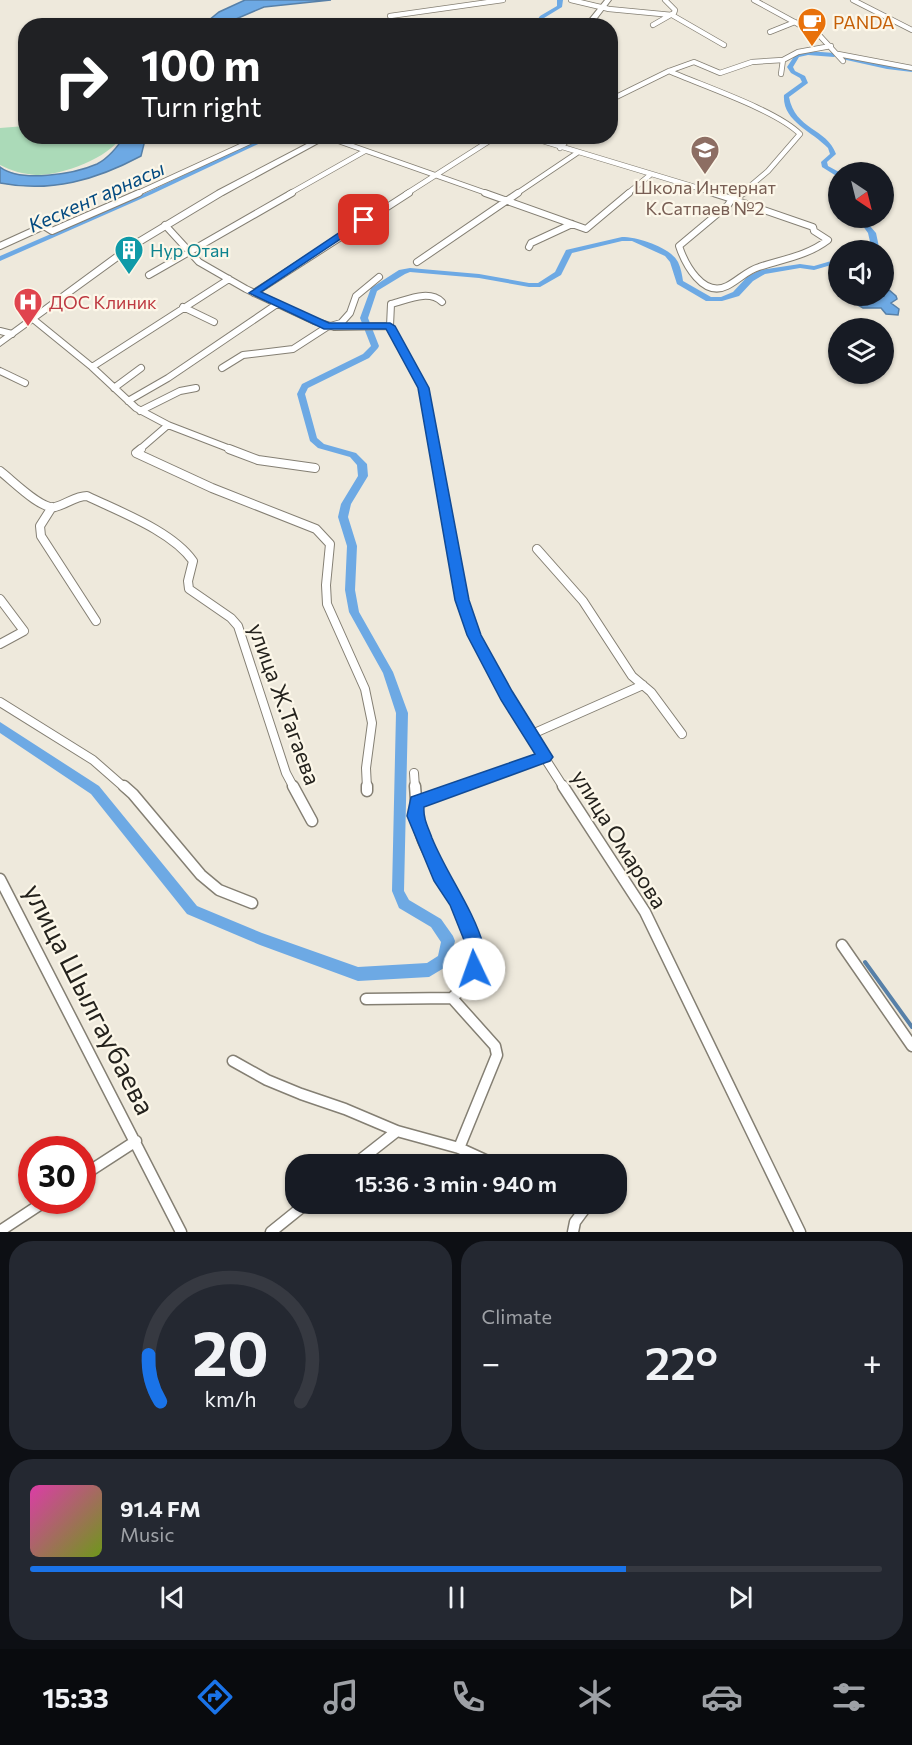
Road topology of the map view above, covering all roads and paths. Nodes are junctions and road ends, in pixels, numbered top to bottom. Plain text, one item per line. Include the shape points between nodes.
1 (503, 0) edge
2 (571, 0) edge
3 (608, 0) edge
4 (665, 0) edge
5 (754, 0) edge
6 (853, 0) edge
7 (603, 7) junction
8 (672, 15) junction
9 (390, 16) dead end
10 (594, 18) edge
11 (795, 22) junction
12 (653, 25) dead end
13 (910, 27) edge
14 (770, 32) dead end
15 (724, 45) dead end
16 (831, 46) junction
17 (773, 54) dead end
18 (838, 54) junction
19 (783, 60) junction
20 (843, 61) dead end
21 (912, 68) edge
22 (669, 71) junction
23 (782, 74) dead end
24 (618, 96) edge
25 (243, 144) edge
26 (314, 144) edge
27 (346, 144) edge
28 (484, 144) edge
29 (549, 144) edge
30 (564, 144) edge
31 (560, 148) junction
32 (365, 151) junction
33 (577, 153) junction
34 (650, 175) junction
35 (432, 176) junction
36 (732, 198) junction
37 (506, 201) junction
38 (572, 224) junction
39 (165, 225) junction
40 (0, 246) edge
41 (529, 247) dead end
42 (188, 252) junction
43 (417, 262) dead end
44 (149, 274) dead end
45 (379, 277) dead end
46 (229, 279) junction
47 (254, 293) junction
48 (442, 302) dead end
49 (277, 304) junction
50 (183, 307) junction
51 (33, 319) junction
52 (214, 322) dead end
53 (390, 326) junction
54 (327, 327) junction
55 (362, 327) joint
56 (0, 331) edge
57 (12, 334) junction
58 (0, 342) edge
59 (92, 367) junction
60 (141, 368) dead end
61 (222, 368) dead end
62 (0, 370) edge
63 (25, 383) dead end
64 (114, 388) junction
65 (195, 388) dead end
66 (128, 401) junction
67 (140, 411) junction
68 (168, 425) junction
69 (315, 468) dead end
70 (0, 471) edge
71 (52, 507) junction
72 (537, 549) dead end
73 (0, 599) edge
74 (96, 621) dead end
75 (0, 644) edge
76 (643, 685) junction
77 (1, 704) edge
78 (682, 734) dead end
79 (530, 735) junction
80 (545, 757) junction
81 (414, 773) dead end
82 (367, 791) dead end
83 (417, 802) junction
84 (312, 822) dead end
85 (0, 879) edge
86 (252, 903) dead end
87 (842, 945) dead end
88 (452, 998) junction
89 (366, 999) dead end
90 (912, 1046) edge
91 (233, 1060) dead end
92 (397, 1131) junction
93 (136, 1141) junction
94 (459, 1148) junction
95 (368, 1154) edge
96 (472, 1154) edge
97 (96, 1167) edge
98 (26, 1214) edge
99 (293, 1214) edge
100 (581, 1214) edge
101 (0, 1231) edge
102 (181, 1232) edge
103 (271, 1232) edge
104 (573, 1232) edge
105 (800, 1232) edge

1 - 9 street via 459,10
2 - 7 street
3 - 7 main road
4 - 8 street via 675,10
5 - 11 street
6 - 13 street
7 - 8 street
7 - 10 main road
8 - 12 street
8 - 15 street
11 - 14 street
11 - 16 street
16 - 18 street
16 - 19 street via 798,52
17 - 19 street
18 - 20 street
18 - 21 street
19 - 22 street via 752,62 720,73 694,62
19 - 23 street
22 - 24 street
22 - 36 street via 735,98 800,134 745,193
25 - 40 street via 52,231 44,226
26 - 39 main road
27 - 32 street
28 - 35 street
29 - 31 street
30 - 31 street
31 - 33 street
32 - 35 street
32 - 42 street
33 - 34 street
33 - 37 street
34 - 36 street
34 - 38 street via 586,229
35 - 37 street
35 - 47 street
36 - 36 street via 813,227 828,240 798,257 744,272 726,287 711,286 695,277 678,248
37 - 38 street
37 - 43 street
38 - 41 street
39 - 42 street
39 - 51 main road
42 - 44 street
42 - 46 street
45 - 54 street via 356,296 346,320
46 - 47 street
46 - 50 street
47 - 49 street
48 - 53 street via 426,295 391,304
49 - 54 street
49 - 66 street
50 - 52 street
50 - 59 street
51 - 57 main road
51 - 59 street
53 - 55 street
53 - 79 street, улица Омарова via 423,388 462,600 474,635
54 - 55 street
54 - 61 street via 293,349 252,353
56 - 57 street
57 - 58 main road
59 - 64 street
60 - 64 street
62 - 63 street
64 - 66 street
65 - 67 street via 180,391
66 - 67 street
67 - 68 street
68 - 69 street via 258,460
68 - 82 street via 136,453 316,530 330,544 327,604 365,689 372,723
70 - 71 street via 44,506
71 - 74 street via 40,526 41,536
71 - 84 street, улица Ж.Тагаева via 87,496 188,552 193,561 189,589 238,626 286,773
72 - 76 street via 569,584
73 - 75 street via 24,631
76 - 78 street
76 - 79 street
77 - 86 street via 93,760 133,794 201,875 219,890
79 - 80 street, улица Омарова
80 - 83 street
80 - 105 street, улица Омарова via 645,912
81 - 83 street
83 - 88 street via 415,816 476,950 474,969
85 - 93 street, улица Шылгаубаева
87 - 90 street
88 - 89 street
88 - 94 street via 495,1046 497,1055
91 - 92 street via 267,1080
92 - 94 street
92 - 95 street
93 - 97 street, улица Шылгаубаева
93 - 102 street, улица Шылгаубаева
94 - 96 street
98 - 101 street
99 - 103 street
100 - 104 street

